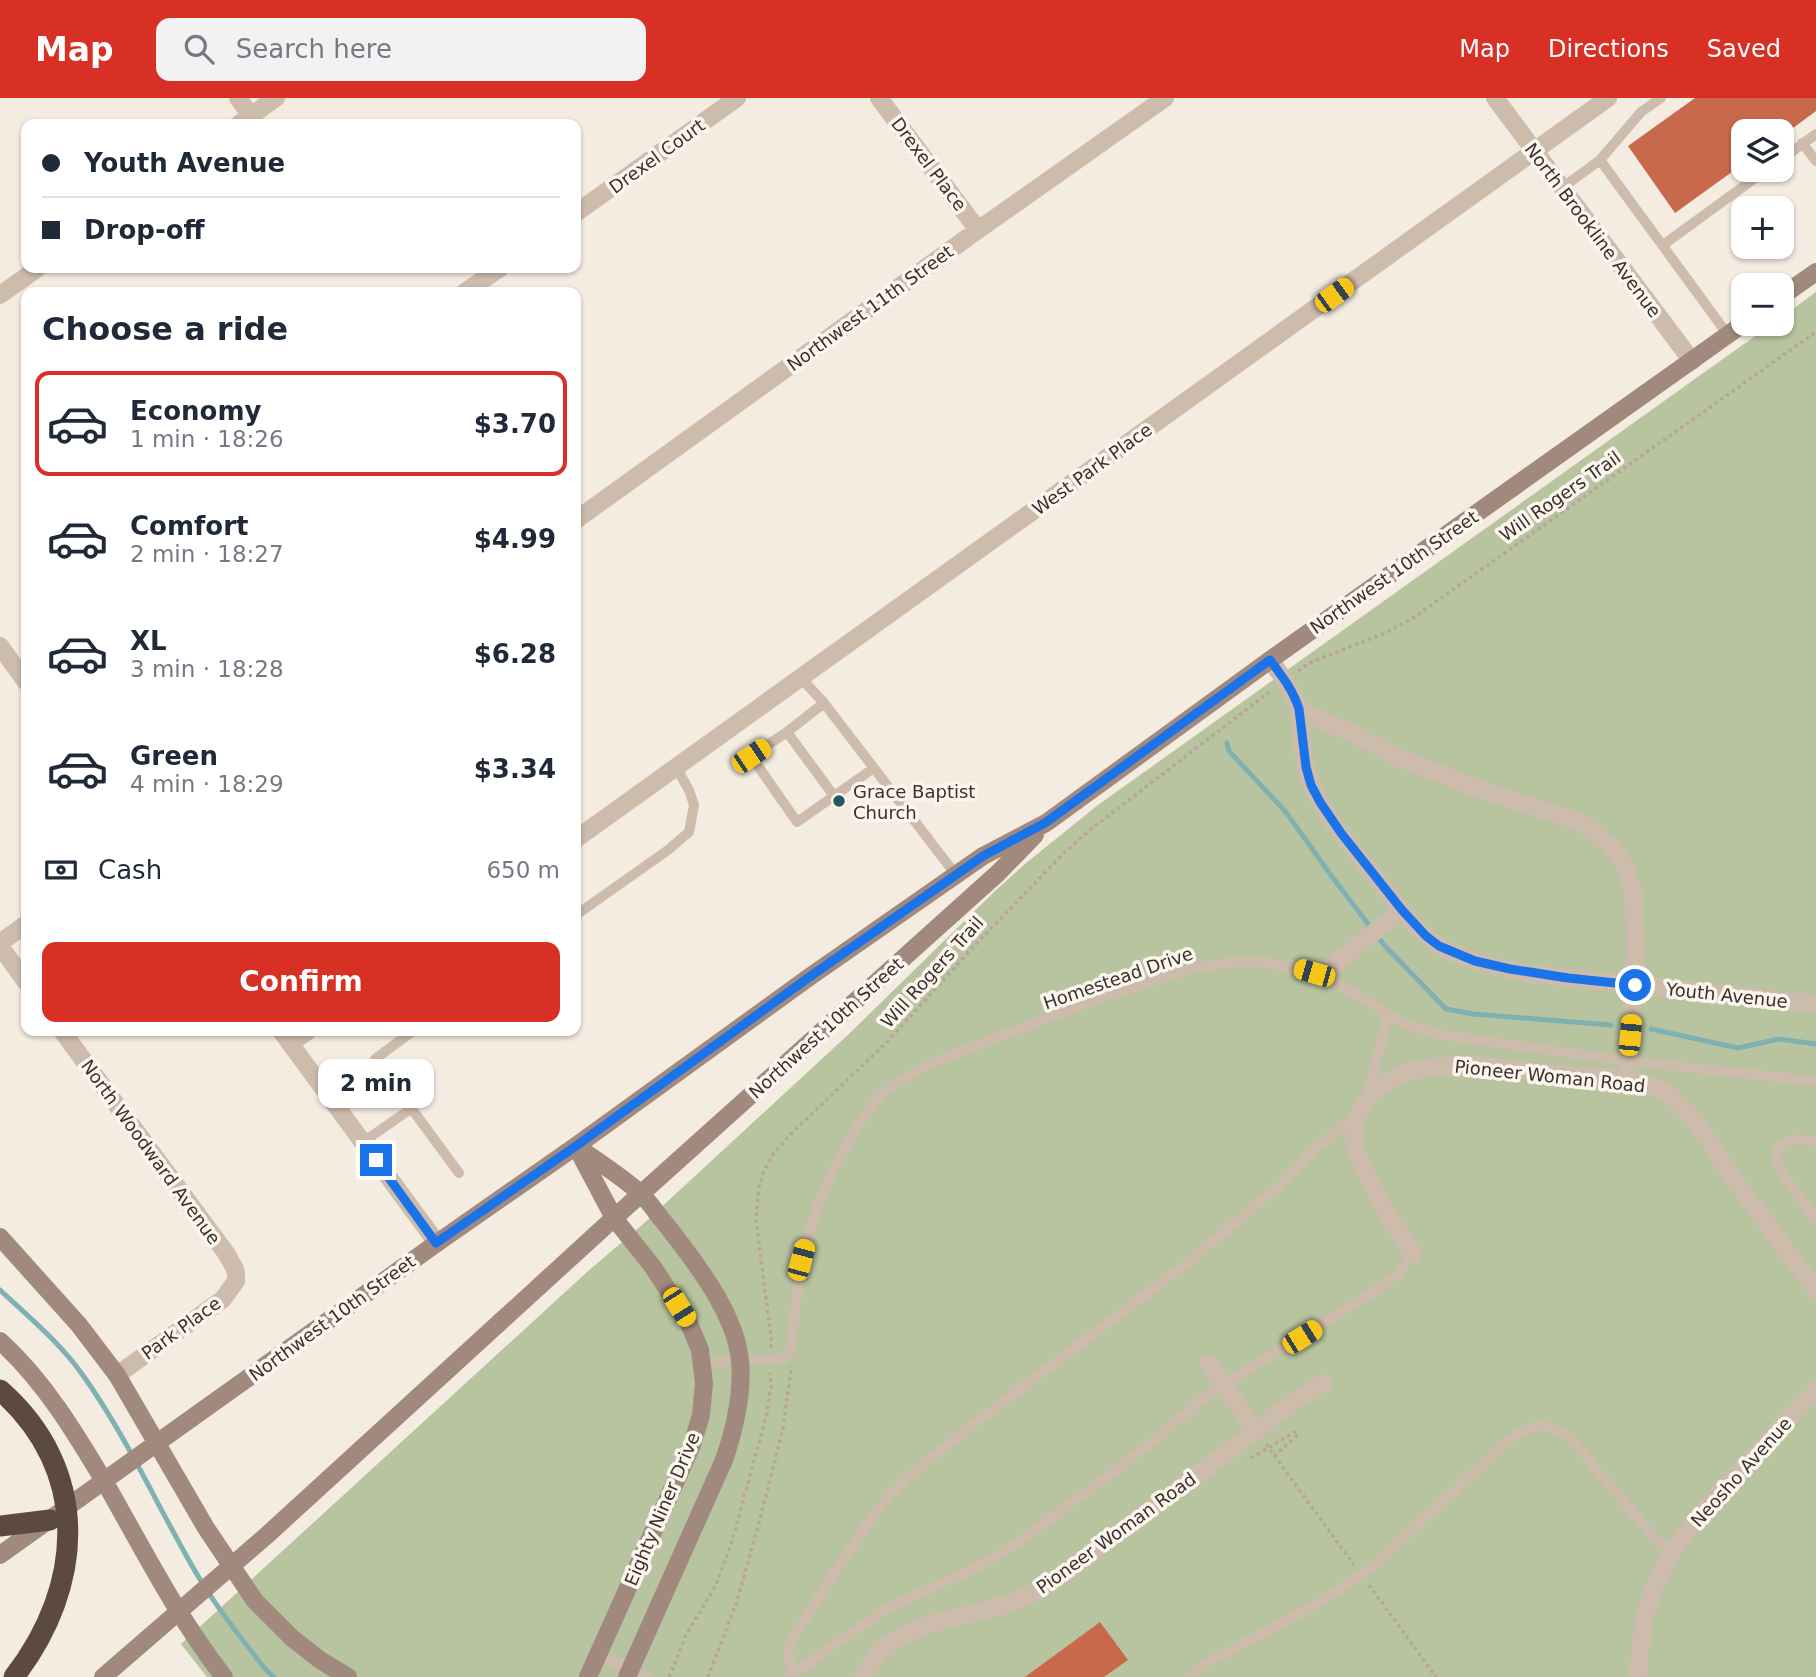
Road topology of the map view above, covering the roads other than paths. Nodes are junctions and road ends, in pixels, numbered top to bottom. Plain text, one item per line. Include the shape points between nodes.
1 (238, 98) edge
2 (276, 98) edge
3 (737, 98) edge
4 (879, 98) edge
5 (1165, 98) edge
6 (1495, 98) edge
7 (1608, 98) edge
8 (1661, 98) edge
9 (245, 119) edge
10 (246, 119) edge
11 (1816, 134) edge
12 (1802, 144) junction
13 (1794, 150) edge
14 (1534, 151) junction
15 (1600, 160) junction
16 (1816, 161) edge
17 (1750, 182) edge
18 (1562, 188) junction
19 (581, 209) edge
20 (978, 230) junction
21 (1663, 245) junction
22 (1816, 272) edge
23 (31, 273) edge
24 (493, 273) edge
25 (472, 287) edge
26 (1794, 288) edge
27 (0, 295) edge
28 (1731, 333) edge
29 (1728, 335) junction
30 (1692, 361) junction
31 (581, 516) edge
32 (0, 646) edge
33 (1270, 660) junction
34 (21, 675) edge
35 (801, 678) junction
36 (824, 703) junction
37 (1299, 709) junction
38 (787, 732) junction
39 (676, 767) junction
40 (874, 768) junction
41 (834, 796) junction
42 (1045, 823) junction
43 (581, 835) edge
44 (956, 875) junction
45 (1402, 910) junction
46 (581, 911) edge
47 (21, 928) edge
48 (0, 944) edge
49 (21, 975) edge
50 (1328, 979) junction
51 (1635, 985) junction
52 (1816, 1004) edge
53 (1388, 1015) junction
54 (66, 1036) edge
55 (406, 1036) edge
56 (286, 1037) edge
57 (1628, 1061) junction
58 (1626, 1081) junction
59 (1816, 1081) edge
60 (1363, 1106) junction
61 (412, 1108) junction
62 (363, 1142) junction
63 (1816, 1142) edge
64 (576, 1146) junction
65 (459, 1173) dead end
66 (642, 1194) junction
67 (614, 1218) junction
68 (1816, 1218) edge
69 (0, 1237) edge
70 (436, 1243) junction
71 (1413, 1254) joint
72 (236, 1274) joint
73 (1816, 1290) edge
74 (0, 1340) edge
75 (740, 1360) junction
76 (702, 1363) junction
77 (1208, 1363) dead end
78 (117, 1375) junction
79 (1324, 1383) dead end
80 (1223, 1384) junction
81 (0, 1390) edge
82 (1816, 1390) edge
83 (1263, 1441) junction
84 (50, 1520) joint
85 (13, 1530) edge
86 (1673, 1551) junction
87 (0, 1555) edge
88 (598, 1655) junction
89 (634, 1675) edge
90 (792, 1675) edge
91 (14, 1677) edge
92 (103, 1677) edge
93 (224, 1677) edge
94 (348, 1677) edge
95 (589, 1677) edge
96 (863, 1677) edge
97 (1189, 1677) edge
98 (1638, 1677) edge

1 - 9 street
2 - 10 street
3 - 19 street, Drexel Court
4 - 20 street, Drexel Place
5 - 20 street, Northwest 11th Street
6 - 14 street, North Brookline Avenue
7 - 14 street, West Park Place
8 - 15 lane via 1641,112
11 - 12 lane
12 - 13 lane
12 - 16 lane
14 - 18 street, North Brookline Avenue
14 - 35 street, West Park Place
15 - 18 lane
15 - 21 lane
17 - 21 lane
18 - 30 street, North Brookline Avenue
20 - 31 street, Northwest 11th Street
21 - 29 lane
22 - 26 main road
23 - 27 street
24 - 25 street
28 - 29 main road, Northwest 10th Street
29 - 30 main road, Northwest 10th Street
30 - 33 main road, Northwest 10th Street
32 - 34 street
33 - 37 street, Youth Avenue
33 - 42 main road, Northwest 10th Street
35 - 36 lane
35 - 39 street, West Park Place
36 - 38 lane
36 - 40 lane
37 - 45 street, Youth Avenue via 1311,785 1331,819
37 - 51 street via 1400,758 1571,819 1600,835 1621,859 1633,893
38 - 41 lane
38 - 41 lane via 751,756 797,822
39 - 43 street, West Park Place
39 - 46 lane via 694,805 689,832
40 - 41 lane
40 - 44 lane
42 - 44 main road, Northwest 10th Street
42 - 66 main road, Northwest 10th Street via 999,873
44 - 64 main road, Northwest 10th Street
45 - 50 street via 1334,965
45 - 51 street, Youth Avenue via 1439,946 1475,961
47 - 48 street
48 - 49 street
50 - 53 lane, Homestead Drive
50 - 75 lane, Homestead Drive via 1263,962 1199,967 1100,998 934,1062 897,1082 860,1123 819,1202 801,1260 791,1348 781,1359
51 - 52 street, Youth Avenue
51 - 57 street
53 - 57 lane, Homestead Drive via 1442,1035
53 - 60 lane
54 - 72 street, North Woodward Avenue via 226,1254
55 - 61 lane via 375,1059
56 - 62 street
57 - 58 street
57 - 59 lane, Homestead Drive
58 - 60 street, Pioneer Woman Road via 1451,1065 1395,1077
58 - 73 street, Pioneer Woman Road via 1662,1090 1688,1111
60 - 71 street via 1354,1142 1376,1195
60 - 90 lane via 1277,1188 1196,1255 958,1436 889,1496 792,1640 788,1651
61 - 62 lane
61 - 65 lane
62 - 70 street
63 - 68 lane via 1790,1139 1779,1146 1776,1155 1779,1167
64 - 66 main road, Eighty Niner Drive
64 - 67 main road, Eighty Niner Drive
64 - 70 main road, Northwest 10th Street
66 - 67 main road, Northwest 10th Street
66 - 75 main road, Eighty Niner Drive via 725,1311
67 - 76 main road, Eighty Niner Drive via 688,1321
67 - 92 main road, Northwest 10th Street via 266,1536
69 - 78 main road
70 - 84 main road, Northwest 10th Street
71 - 80 lane via 1383,1286
72 - 78 street, Park Place via 223,1299
74 - 93 main road via 46,1390 77,1435 173,1604
75 - 76 lane
75 - 89 main road, Eighty Niner Drive via 735,1429
76 - 88 main road, Eighty Niner Drive via 701,1415 692,1445
77 - 80 street
78 - 94 main road via 206,1528 255,1601 292,1638
79 - 83 street, Pioneer Woman Road via 1307,1391
80 - 83 street
80 - 90 lane via 1009,1549 892,1606
81 - 91 highway via 28,1419 52,1456 62,1483 69,1534 67,1562 54,1609
82 - 86 street, Neosho Avenue via 1700,1514
83 - 96 street, Pioneer Woman Road via 1039,1590 905,1635 881,1651
84 - 85 highway
85 - 87 main road
86 - 97 lane via 1655,1538 1569,1437 1557,1429 1534,1426 1509,1440 1361,1575 1204,1664
86 - 98 street, Neosho Avenue via 1654,1588 1643,1625
88 - 89 lane
88 - 95 main road, Eighty Niner Drive

